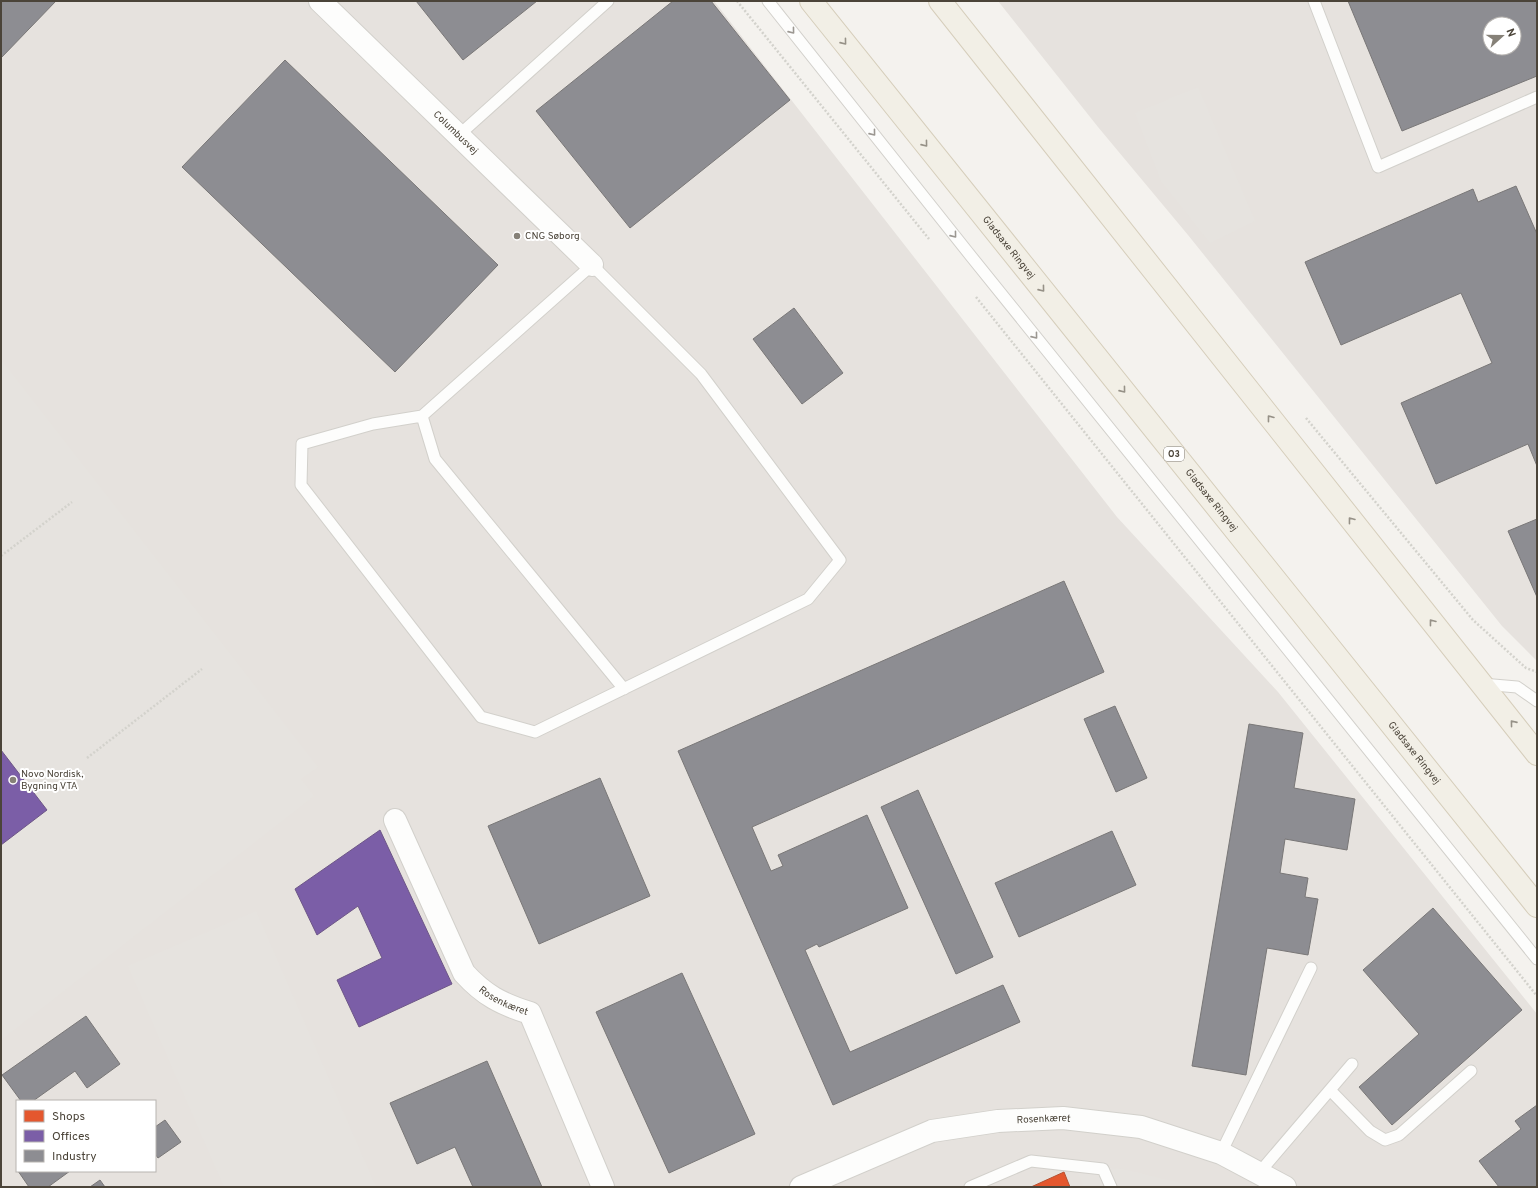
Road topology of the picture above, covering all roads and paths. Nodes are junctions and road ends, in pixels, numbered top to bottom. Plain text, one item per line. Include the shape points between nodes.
1 (320, 1) edge
2 (608, 1) edge
3 (737, 1) edge
4 (768, 1) edge
5 (811, 1) edge
6 (940, 1) edge
7 (1314, 1) edge
8 (1537, 97) edge
9 (459, 136) junction
10 (931, 241) dead end
11 (592, 265) junction
12 (974, 296) dead end
13 (1302, 414) dead end
14 (422, 416) junction
15 (72, 502) dead end
16 (1, 556) edge
17 (202, 669) dead end
18 (1537, 672) edge
19 (1481, 684) junction
20 (624, 689) junction
21 (1537, 701) edge
22 (1537, 754) edge
23 (87, 758) dead end
24 (395, 820) dead end
25 (1537, 906) edge
26 (1537, 959) edge
27 (1311, 968) dead end
28 (1537, 996) edge
29 (1352, 1064) dead end
30 (1471, 1071) dead end
31 (1330, 1090) junction
32 (1221, 1153) junction
33 (1259, 1173) junction
34 (603, 1187) edge
35 (801, 1187) edge
36 (970, 1187) edge
37 (1111, 1187) edge
38 (1285, 1187) edge

1 - 9 street, Columbusvej
2 - 9 lane
3 - 10 path
4 -> 26 lane
5 -> 25 main road, Gladsaxe Ringvej / O3
19 -> 6 main road
7 - 8 lane via 1378,167
9 - 11 street, Columbusvej
11 - 14 lane
11 - 20 lane via 701,374 840,560 808,599
12 - 28 path
13 - 18 path via 1474,620 1526,668
14 - 20 lane via 435,459
14 - 20 lane via 373,424 302,444 301,485 481,717 535,732
15 - 16 path
17 - 23 path
19 - 21 lane via 1517,687
22 -> 19 main road
24 - 34 street, Rosenkæret via 464,973 476,987 506,1005 530,1013
27 - 32 lane
29 - 31 lane
30 - 31 lane via 1399,1135 1385,1140 1370,1131
31 - 33 lane
32 - 33 street, Rosenkæret
32 - 35 street, Rosenkæret via 1141,1127 1063,1118 998,1121 932,1131
33 - 38 street, Rosenkæret
36 - 37 lane via 1031,1161 1103,1168

